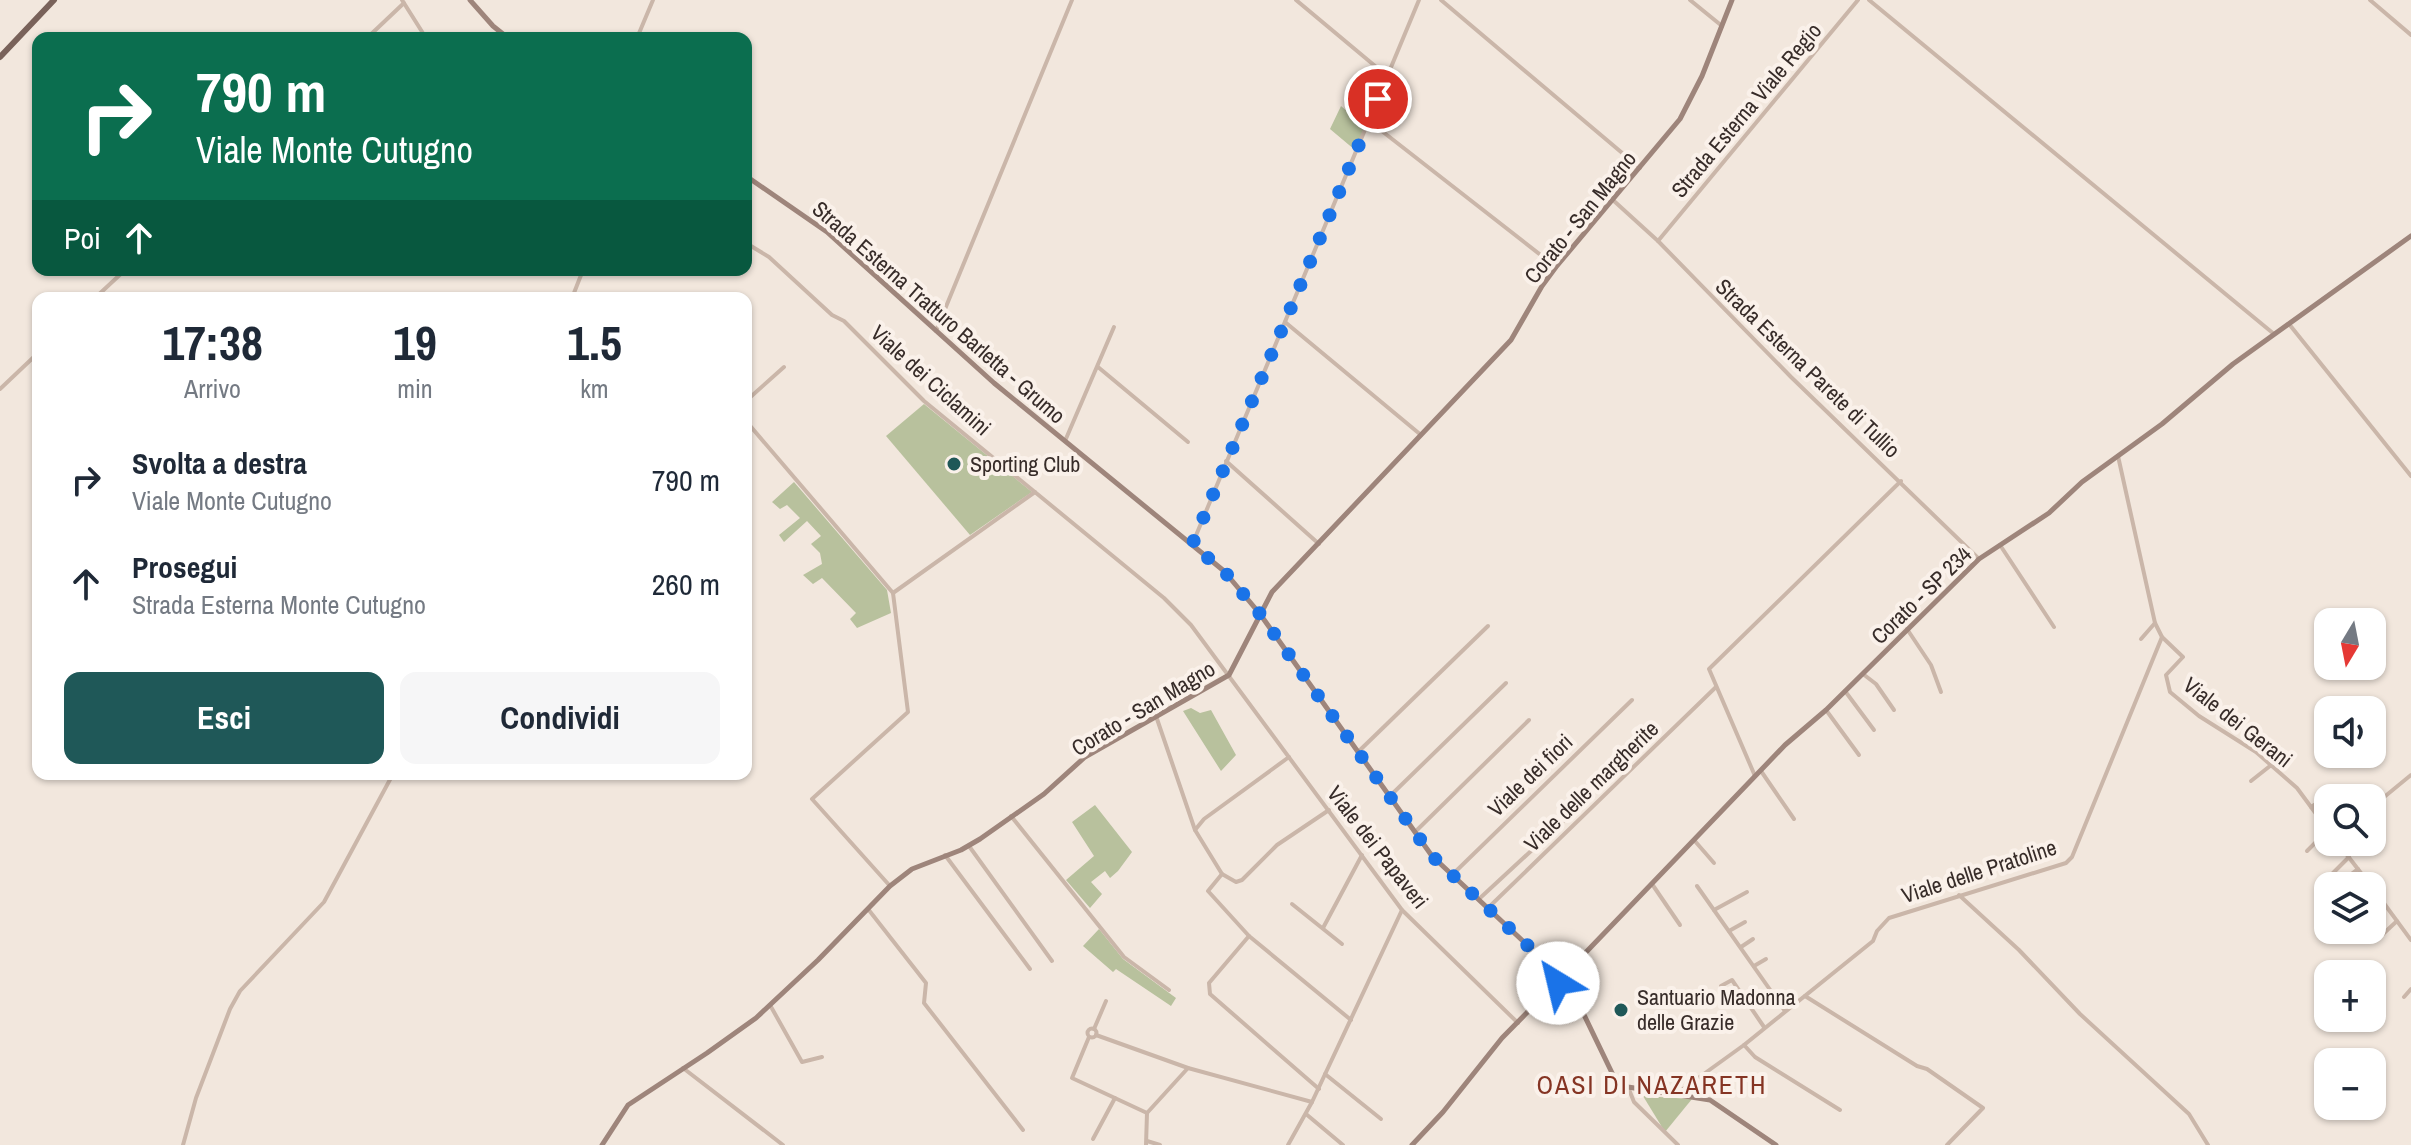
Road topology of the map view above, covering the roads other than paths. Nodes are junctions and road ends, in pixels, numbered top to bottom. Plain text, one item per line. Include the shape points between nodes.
1 (54, 0) edge
2 (470, 0) edge
3 (653, 0) edge
4 (1072, 0) edge
5 (1296, 0) edge
6 (1419, 0) edge
7 (1441, 0) edge
8 (1690, 0) edge
9 (1732, 0) edge
10 (1858, 0) edge
11 (1869, 0) edge
12 (2370, 0) edge
13 (403, 1) edge
14 (1722, 26) junction
15 (373, 32) edge
16 (422, 32) edge
17 (500, 32) edge
18 (640, 32) edge
19 (2411, 35) edge
20 (0, 57) edge
21 (1387, 76) junction
22 (1369, 121) junction
23 (1640, 168) junction
24 (752, 180) edge
25 (1614, 201) junction
26 (2411, 236) edge
27 (1658, 241) junction
28 (752, 247) edge
29 (1556, 267) junction
30 (119, 276) edge
31 (101, 292) edge
32 (1285, 322) junction
33 (2289, 324) junction
34 (1114, 327) dead end
35 (936, 331) junction
36 (2274, 334) junction
37 (32, 359) edge
38 (784, 367) dead end
39 (1098, 367) junction
40 (0, 389) edge
41 (752, 396) edge
42 (752, 428) edge
43 (1421, 435) junction
44 (1065, 441) junction
45 (1188, 442) dead end
46 (2117, 455) junction
47 (1226, 461) junction
48 (2411, 476) edge
49 (1901, 481) junction
50 (1035, 492) junction
51 (1319, 544) junction
52 (1192, 545) junction
53 (2000, 545) junction
54 (1979, 559) junction
55 (893, 593) junction
56 (1260, 614) junction
57 (2155, 623) junction
58 (1488, 626) dead end
59 (2054, 627) dead end
60 (1907, 629) junction
61 (2162, 637) junction
62 (2141, 639) dead end
63 (1863, 674) junction
64 (1229, 675) junction
65 (1506, 683) dead end
66 (1716, 687) junction
67 (1845, 691) junction
68 (1941, 692) dead end
69 (1632, 700) dead end
70 (1826, 710) junction
71 (1894, 710) dead end
72 (1156, 716) junction
73 (1529, 720) dead end
74 (1874, 730) dead end
75 (1358, 752) junction
76 (1859, 755) dead end
77 (1289, 757) junction
78 (2270, 766) junction
79 (1761, 771) junction
80 (2411, 775) edge
81 (1755, 776) junction
82 (390, 780) edge
83 (2251, 781) dead end
84 (1390, 796) junction
85 (2386, 796) edge
86 (2314, 805) edge
87 (2311, 807) junction
88 (1329, 810) junction
89 (2314, 811) edge
90 (1571, 814) dead end
91 (1011, 816) junction
92 (1794, 819) dead end
93 (1195, 830) junction
94 (1415, 832) junction
95 (1694, 840) junction
96 (2314, 844) edge
97 (969, 846) junction
98 (2307, 851) dead end
99 (945, 855) junction
100 (1362, 855) junction
101 (2349, 857) joint
102 (1714, 863) dead end
103 (2358, 869) junction
104 (2334, 872) edge
105 (2354, 872) edge
106 (2360, 872) edge
107 (1222, 874) junction
108 (1452, 874) junction
109 (1652, 884) junction
110 (890, 886) junction
111 (1697, 886) dead end
112 (1747, 892) dead end
113 (1959, 895) junction
114 (1479, 899) junction
115 (1292, 904) dead end
116 (2386, 907) edge
117 (1488, 908) junction
118 (868, 909) junction
119 (1402, 910) junction
120 (1714, 910) junction
121 (2397, 921) junction
122 (1745, 922) dead end
123 (1680, 925) dead end
124 (1323, 928) junction
125 (1729, 931) junction
126 (2386, 931) edge
127 (1249, 936) junction
128 (1753, 939) dead end
129 (2411, 940) edge
130 (1342, 944) dead end
131 (1741, 947) junction
132 (1766, 959) dead end
133 (1052, 961) dead end
134 (1754, 966) junction
135 (1030, 969) dead end
136 (1564, 979) junction
137 (1721, 986) dead end
138 (2411, 989) edge
139 (1169, 990) dead end
140 (1805, 996) junction
141 (2404, 997) dead end
142 (1106, 1001) dead end
143 (770, 1005) junction
144 (1785, 1011) junction
145 (1351, 1020) junction
146 (1518, 1023) junction
147 (1764, 1027) junction
148 (1095, 1032) junction
149 (1744, 1045) junction
150 (822, 1057) dead end
151 (683, 1068) junction
152 (1188, 1068) junction
153 (1325, 1074) junction
154 (1628, 1087) junction
155 (1319, 1089) junction
156 (1676, 1094) junction
157 (1115, 1098) junction
158 (1312, 1102) junction
159 (1840, 1110) dead end
160 (1147, 1113) junction
161 (1306, 1114) junction
162 (1381, 1119) dead end
163 (1023, 1130) dead end
164 (1093, 1139) dead end
165 (1147, 1143) edge
166 (183, 1145) edge
167 (602, 1145) edge
168 (783, 1145) edge
169 (1160, 1145) edge
170 (1288, 1145) edge
171 (1343, 1145) edge
172 (1412, 1145) edge
173 (1678, 1145) edge
174 (1776, 1145) edge
175 (1947, 1145) edge
176 (2208, 1145) edge

1 - 20 main road
2 - 17 main road
3 - 18 street
4 - 35 street
5 - 21 street
6 - 21 street
7 - 23 street
8 - 14 street
9 - 14 main road, Corato - San Magno
10 - 27 street, Strada Esterna Viale Regio
11 - 36 street
12 - 19 street
13 - 15 street
13 - 16 street
14 - 23 main road, Corato - San Magno via 1680,119
21 - 22 street
22 - 29 street
22 - 32 street
23 - 25 main road, Corato - San Magno
24 - 35 main road, Strada Esterna Tratturo Barletta - Grumo via 827,232
25 - 27 street, Strada Esterna Parete di Tullio
25 - 29 main road, Corato - San Magno
26 - 33 main road, Corato - SP 234
27 - 49 street, Strada Esterna Parete di Tullio
28 - 50 street, Viale dei Ciclamini via 844,321 924,401
29 - 43 main road, Corato - San Magno via 1511,340
30 - 31 street
32 - 43 street
32 - 47 street
33 - 36 main road, Corato - SP 234
33 - 48 street
34 - 39 street
35 - 44 main road, Strada Esterna Tratturo Barletta - Grumo
36 - 46 main road, Corato - SP 234
37 - 40 street
38 - 41 street
39 - 44 street
39 - 45 street
42 - 55 street
43 - 51 main road, Corato - San Magno
44 - 52 main road, Strada Esterna Tratturo Barletta - Grumo
46 - 53 main road, Corato - SP 234 via 2049,513
46 - 57 street, Viale dei Gerani
47 - 51 street
47 - 52 street
49 - 54 street, Strada Esterna Parete di Tullio
49 - 66 street via 1709,669
50 - 55 street
50 - 64 street, Viale dei Ciclamini via 1164,598
51 - 56 main road, Corato - San Magno via 1272,592
52 - 56 main road, Strada Esterna Tratturo Barletta - Grumo via 1224,571
53 - 54 main road, Corato - SP 234
53 - 59 street
54 - 60 main road, Corato - SP 234
55 - 110 street via 908,712 812,799
56 - 64 main road, Corato - San Magno
56 - 75 main road, Strada Esterna Tratturo Barletta - Grumo
57 - 61 street, Viale dei Gerani
57 - 62 street
58 - 75 street
60 - 63 main road, Corato - SP 234
60 - 68 street via 1931,665
61 - 78 street, Viale dei Gerani via 2183,657 2166,675 2170,692
61 - 113 street, Viale delle Pratoline via 2072,857
63 - 67 main road, Corato - SP 234
63 - 71 street
64 - 72 main road, Corato - San Magno
64 - 77 street, Viale dei Papaveri
65 - 84 street
66 - 81 street
66 - 117 street, Viale delle margherite
67 - 70 main road, Corato - SP 234
67 - 74 street
69 - 108 street, Viale dei fiori
70 - 76 street
70 - 79 main road, Corato - SP 234
72 - 91 main road, Corato - San Magno via 1085,757
72 - 93 street
73 - 94 street
75 - 84 main road, Strada Esterna Tratturo Barletta - Grumo
77 - 88 street, Viale dei Papaveri
77 - 93 street
78 - 83 street
78 - 87 street, Viale dei Gerani
79 - 81 main road, Corato - SP 234
79 - 92 street
80 - 85 street
81 - 95 main road, Corato - SP 234
82 - 166 street via 324,902 240,991 196,1098
84 - 94 main road, Strada Esterna Tratturo Barletta - Grumo
86 - 87 street
87 - 89 street, Viale dei Gerani
88 - 100 street, Viale dei Papaveri
88 - 107 street via 1277,845 1242,880
90 - 114 street
91 - 97 main road, Corato - San Magno
91 - 139 street via 1124,957
93 - 107 street
94 - 108 main road, Strada Esterna Tratturo Barletta - Grumo
95 - 102 street
95 - 109 main road, Corato - SP 234
96 - 98 street
97 - 99 main road, Corato - San Magno
97 - 133 street
99 - 110 main road, Corato - San Magno via 912,869
99 - 135 street
100 - 119 street, Viale dei Papaveri
100 - 124 street
101 - 103 street
101 - 104 street
103 - 105 street
103 - 106 street
107 - 127 street via 1208,891
108 - 114 main road, Strada Esterna Tratturo Barletta - Grumo
109 - 123 street
109 - 136 main road, Corato - SP 234
110 - 118 main road, Corato - San Magno
111 - 120 street
112 - 120 street
113 - 140 street, Viale delle Pratoline via 1889,918 1873,941
113 - 176 street via 2189,1114
114 - 117 main road, Strada Esterna Tratturo Barletta - Grumo
115 - 124 street
116 - 121 street
117 - 136 main road, Strada Esterna Tratturo Barletta - Grumo
118 - 143 main road, Corato - San Magno
118 - 163 street via 926,983 924,1003
119 - 145 street
119 - 146 street, Viale dei Papaveri
120 - 125 street
121 - 126 street
121 - 129 street
122 - 125 street
124 - 130 street
125 - 131 street
127 - 145 street
127 - 155 street via 1209,983 1210,994
128 - 131 street
131 - 134 street
132 - 134 street
134 - 144 street
136 - 146 main road, Corato - SP 234
136 - 154 main road via 1614,1077
137 - 147 street via 1732,980
138 - 141 street
140 - 144 street, Viale delle Pratoline
140 - 175 street via 1983,1108
142 - 148 street
143 - 150 street via 802,1062
143 - 151 main road, Corato - San Magno
144 - 147 street, Viale delle Pratoline
145 - 153 street
146 - 172 main road, Corato - SP 234
147 - 149 street, Viale delle Pratoline
148 - 152 street
148 - 157 street via 1088,1030 1072,1078
149 - 156 street, Viale delle Pratoline
149 - 159 street
151 - 167 main road, Corato - San Magno via 628,1105
151 - 168 street
152 - 158 street
152 - 160 street
153 - 155 street
153 - 162 street
154 - 156 main road
154 - 173 street via 1634,1102
155 - 158 street
156 - 174 main road via 1722,1106
157 - 160 street
157 - 164 street
158 - 161 street
160 - 165 street
161 - 170 street
161 - 171 street
165 - 169 street

